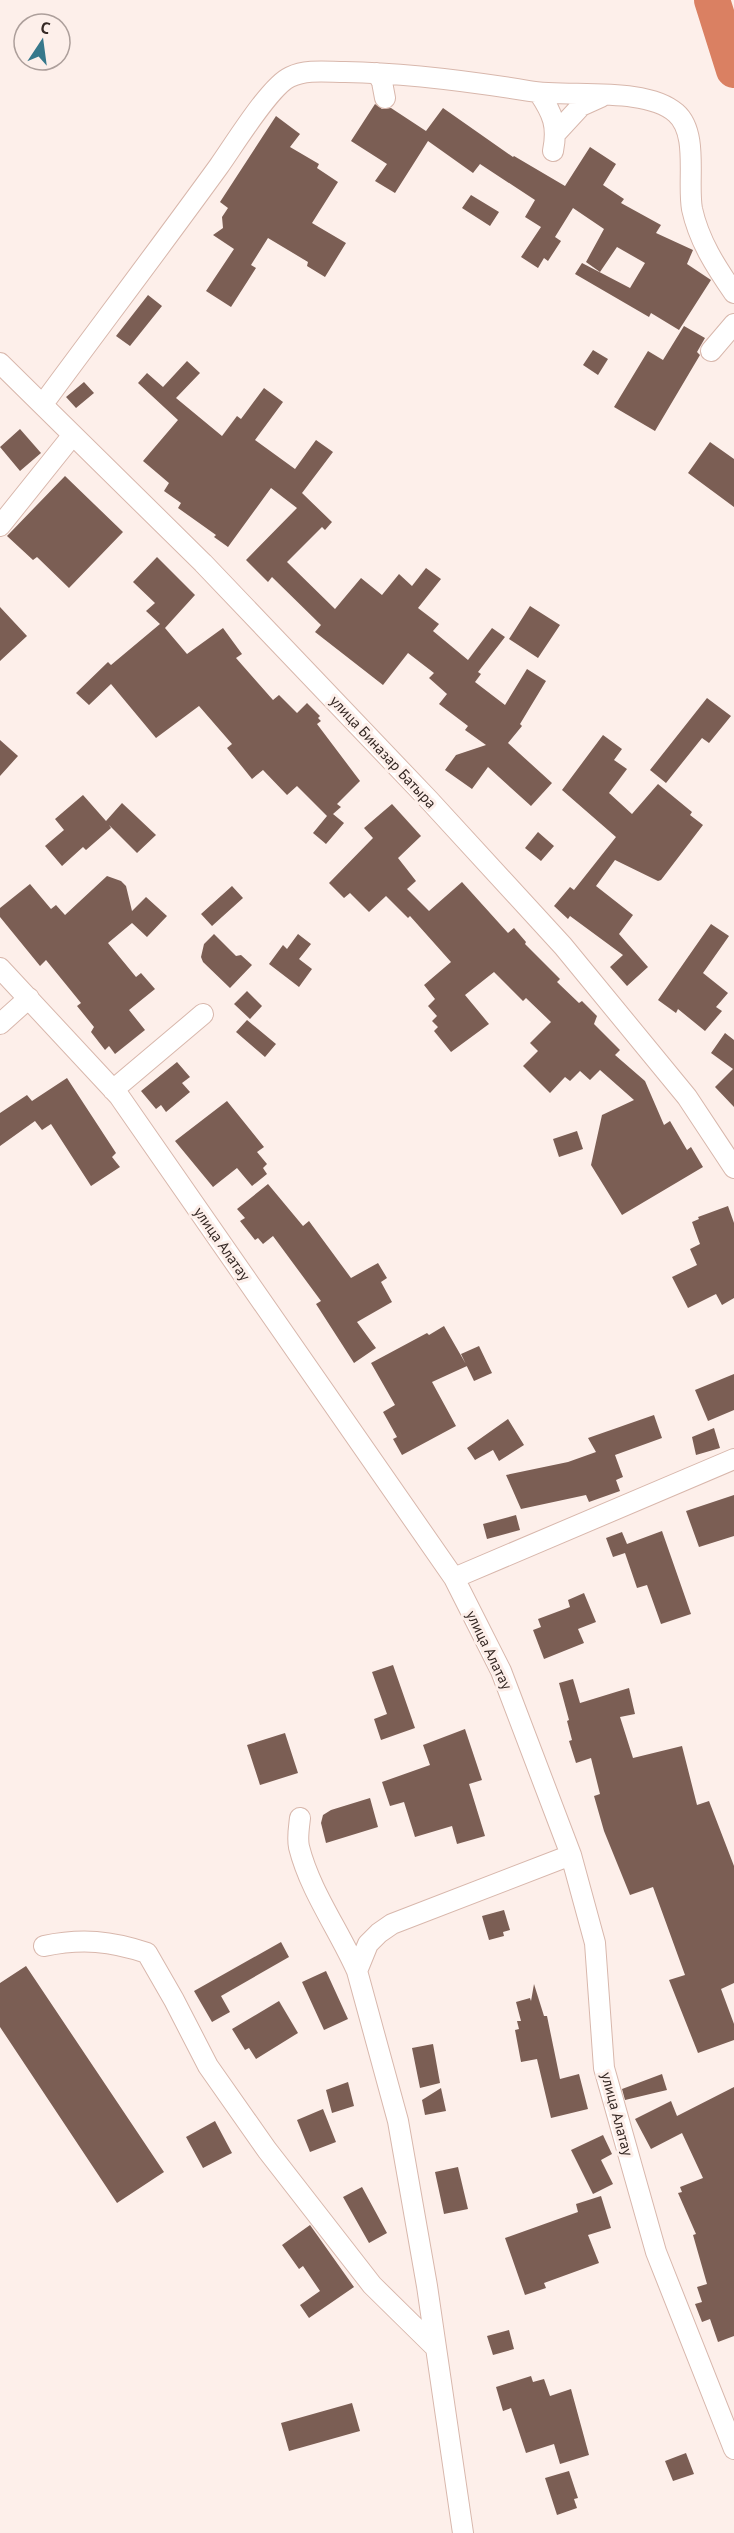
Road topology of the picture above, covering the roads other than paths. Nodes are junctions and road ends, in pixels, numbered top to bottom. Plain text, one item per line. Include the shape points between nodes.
1 (377, 73) junction
2 (539, 93) junction
3 (605, 95) junction
4 (386, 98) dead end
5 (734, 294) edge
6 (734, 324) edge
7 (711, 351) dead end
8 (0, 363) edge
9 (43, 404) junction
10 (72, 436) junction
11 (0, 526) edge
12 (0, 968) edge
13 (29, 998) junction
14 (203, 1014) dead end
15 (0, 1024) edge
16 (113, 1089) junction
17 (734, 1168) edge
18 (734, 1459) edge
19 (454, 1578) junction
20 (300, 1818) dead end
21 (572, 1855) junction
22 (44, 1946) dead end
23 (357, 1971) junction
24 (436, 2348) junction
25 (734, 2449) edge
26 (463, 2533) edge

1 - 2 street via 476,82
1 - 4 street
1 - 9 street via 312,71 279,83
2 - 3 street
2 - 3 street via 550,110 555,141 581,106
3 - 5 street via 654,101 677,113 689,137 692,210 710,259
6 - 7 street
8 - 9 street, улица Биназар Батыра
9 - 10 street, улица Биназар Батыра
10 - 11 street
10 - 17 street, улица Биназар Батыра via 212,571 563,946 687,1098
12 - 13 street, улица Алатау
13 - 15 street
13 - 16 street, улица Алатау
14 - 16 street
16 - 19 street, улица Алатау
18 - 19 street
19 - 21 street, улица Алатау via 501,1671
20 - 23 street via 299,1844 309,1876
21 - 23 street via 392,1924 368,1944
21 - 25 street, улица Алатау via 595,1943 604,2068 656,2252
22 - 24 street via 69,1941 117,1943 147,1953 208,2066 267,2150 372,2285
23 - 24 street via 398,2121
24 - 26 street

